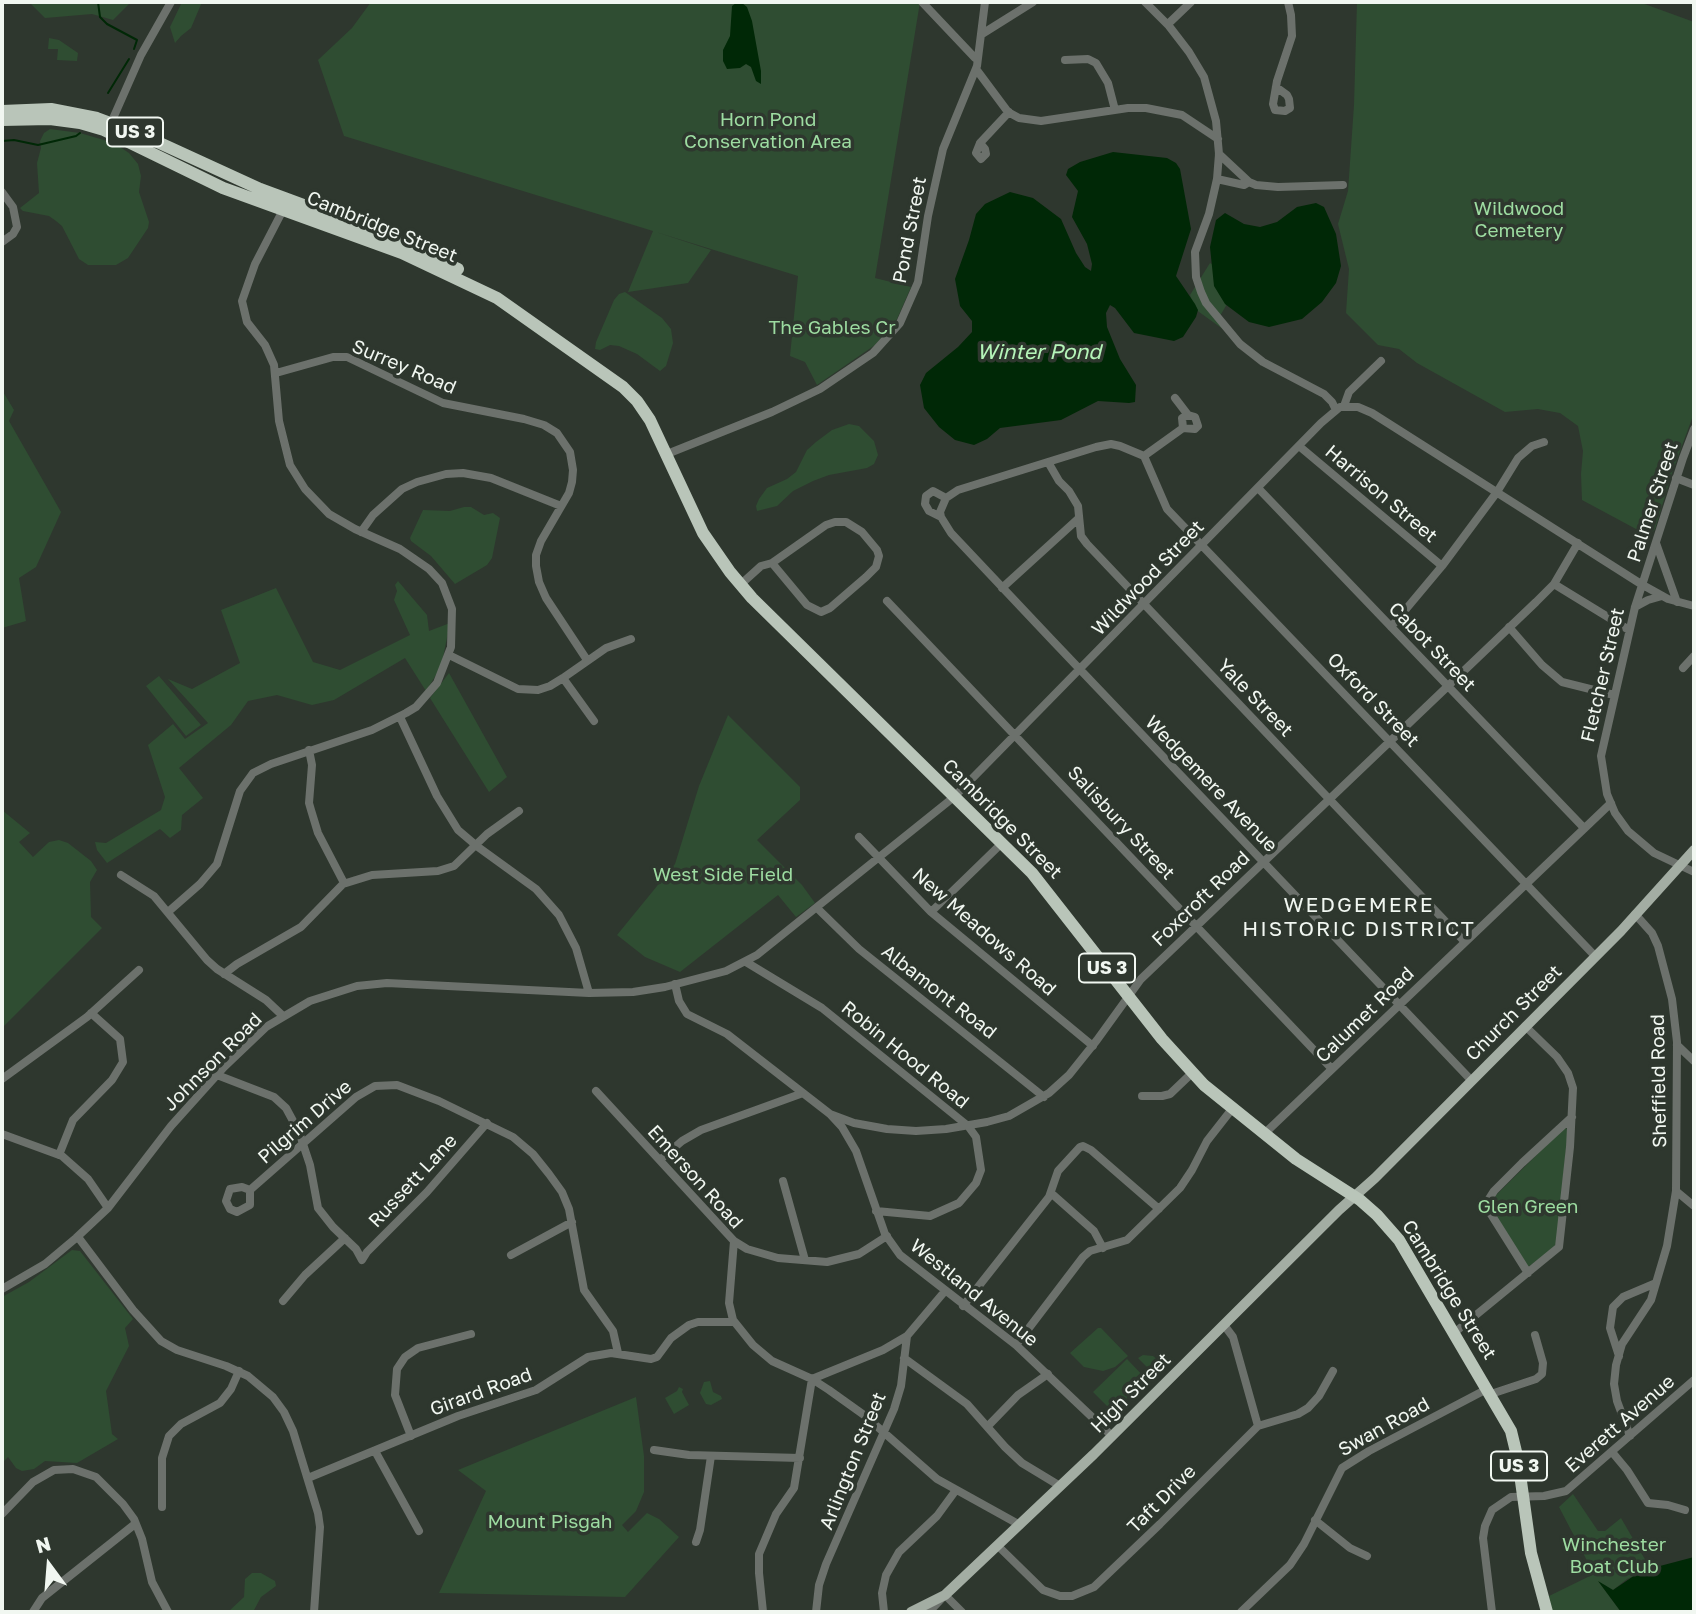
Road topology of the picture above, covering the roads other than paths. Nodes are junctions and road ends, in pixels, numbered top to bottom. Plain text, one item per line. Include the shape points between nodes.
1 (171, 2) edge
2 (922, 2) edge
3 (985, 2) edge
4 (1033, 2) edge
5 (1145, 2) edge
6 (1191, 2) edge
7 (1288, 2) edge
8 (1167, 24) junction
9 (982, 34) junction
10 (975, 58) dead end
11 (1065, 60) dead end
12 (976, 69) junction
13 (1276, 87) dead end
14 (1115, 110) junction
15 (2, 111) edge
16 (1009, 112) junction
17 (2, 121) edge
18 (111, 123) junction
19 (1218, 139) junction
20 (980, 143) dead end
21 (1219, 154) junction
22 (172, 157) junction
23 (1217, 179) junction
24 (1250, 182) junction
25 (1343, 185) dead end
26 (2, 192) edge
27 (249, 198) junction
28 (283, 210) junction
29 (273, 225) junction
30 (341, 225) junction
31 (2, 242) edge
32 (1381, 361) dead end
33 (276, 373) junction
34 (1175, 398) dead end
35 (1340, 408) junction
36 (1188, 415) junction
37 (1183, 428) junction
38 (1694, 429) edge
39 (1544, 442) dead end
40 (1299, 446) junction
41 (667, 454) junction
42 (1144, 456) junction
43 (1048, 462) junction
44 (1676, 478) junction
45 (1694, 485) edge
46 (1258, 488) junction
47 (1497, 492) junction
48 (944, 500) junction
49 (561, 506) junction
50 (941, 517) junction
51 (1079, 518) junction
52 (361, 532) junction
53 (1578, 543) junction
54 (1656, 543) junction
55 (1202, 544) junction
56 (772, 563) junction
57 (1443, 566) junction
58 (740, 584) junction
59 (1554, 584) junction
60 (1642, 584) junction
61 (1003, 588) junction
62 (1662, 596) junction
63 (887, 601) dead end
64 (1677, 602) junction
65 (1144, 605) junction
66 (1694, 606) edge
67 (1635, 607) junction
68 (1391, 627) junction
69 (1509, 627) junction
70 (1629, 630) junction
71 (631, 639) dead end
72 (449, 655) junction
73 (1694, 656) edge
74 (587, 660) junction
75 (1684, 668) dead end
76 (1080, 670) junction
77 (564, 678) junction
78 (1449, 686) junction
79 (1615, 695) junction
80 (400, 717) junction
81 (594, 721) dead end
82 (1016, 735) junction
83 (1390, 742) junction
84 (309, 750) junction
85 (954, 797) junction
86 (1330, 799) junction
87 (1611, 803) junction
88 (520, 811) dead end
89 (1584, 828) junction
90 (859, 837) dead end
91 (1002, 843) junction
92 (476, 845) junction
93 (1694, 850) edge
94 (878, 859) junction
95 (1263, 861) junction
96 (1680, 866) junction
97 (1694, 872) edge
98 (121, 875) dead end
99 (344, 883) junction
100 (1526, 884) junction
101 (817, 908) junction
102 (168, 912) junction
103 (931, 912) junction
104 (1635, 914) junction
105 (1197, 926) junction
106 (1464, 941) junction
107 (1594, 956) junction
108 (746, 962) junction
109 (139, 970) dead end
110 (224, 974) junction
111 (675, 984) junction
112 (589, 993) junction
113 (1129, 996) junction
114 (1399, 1004) junction
115 (91, 1013) junction
116 (283, 1016) junction
117 (1525, 1026) junction
118 (1093, 1045) junction
119 (1677, 1045) junction
120 (1694, 1061) edge
121 (1332, 1069) junction
122 (1192, 1073) junction
123 (217, 1075) junction
124 (2, 1079) edge
125 (1471, 1080) junction
126 (596, 1091) dead end
127 (803, 1093) junction
128 (1142, 1096) dead end
129 (1044, 1097) junction
130 (1233, 1109) junction
131 (830, 1114) junction
132 (1572, 1117) junction
133 (487, 1123) junction
134 (968, 1126) junction
135 (2, 1134) edge
136 (1264, 1134) junction
137 (302, 1144) junction
138 (59, 1155) junction
139 (660, 1160) junction
140 (783, 1181) dead end
141 (250, 1190) dead end
142 (1676, 1191) junction
143 (1051, 1193) junction
144 (1354, 1196) junction
145 (1694, 1206) edge
146 (108, 1208) junction
147 (1159, 1209) junction
148 (876, 1211) junction
149 (572, 1222) junction
150 (887, 1236) junction
151 (78, 1237) junction
152 (345, 1238) junction
153 (734, 1241) junction
154 (1103, 1248) junction
155 (510, 1255) dead end
156 (806, 1260) junction
157 (1528, 1273) junction
158 (1656, 1283) junction
159 (2, 1289) edge
160 (945, 1291) junction
161 (283, 1301) dead end
162 (963, 1306) junction
163 (734, 1322) junction
164 (1224, 1325) junction
165 (1454, 1333) junction
166 (471, 1334) dead end
167 (1535, 1335) dead end
168 (907, 1336) junction
169 (1016, 1345) junction
170 (618, 1353) junction
171 (1619, 1356) junction
172 (904, 1358) junction
173 (239, 1371) junction
174 (1333, 1371) dead end
175 (1048, 1374) junction
176 (812, 1379) junction
177 (1694, 1380) edge
178 (1489, 1392) junction
179 (988, 1426) junction
180 (1258, 1426) junction
181 (884, 1433) junction
182 (411, 1436) junction
183 (1112, 1436) junction
184 (1630, 1436) junction
185 (654, 1450) dead end
186 (375, 1451) junction
187 (1612, 1452) junction
188 (711, 1456) junction
189 (800, 1458) junction
190 (308, 1478) junction
191 (1060, 1486) junction
192 (957, 1490) junction
193 (1524, 1498) junction
194 (162, 1507) dead end
195 (1685, 1510) dead end
196 (2, 1514) edge
197 (1315, 1520) junction
198 (135, 1524) junction
199 (1020, 1525) junction
200 (419, 1531) dead end
201 (696, 1542) dead end
202 (998, 1546) junction
203 (1367, 1556) dead end
204 (944, 1595) junction
205 (33, 1612) edge
206 (168, 1612) edge
207 (314, 1612) edge
208 (763, 1612) edge
209 (816, 1612) edge
210 (884, 1612) edge
211 (911, 1612) edge
212 (929, 1612) edge
213 (962, 1612) edge
214 (1241, 1612) edge
215 (1492, 1612) edge
216 (1546, 1612) edge

1 - 18 street
2 - 10 street
3 - 9 street, Pond Street
4 - 9 street
5 - 8 street
6 - 8 street
7 - 13 street via 1292,36
8 - 19 street via 1204,77
9 - 12 street, Pond Street
11 - 14 street via 1096,63 1108,83
12 - 16 street
12 - 41 street, Pond Street via 943,149 918,282 907,311 890,336 858,364 804,398
14 - 16 street via 1041,121
14 - 19 street via 1146,108 1182,115
15 - 18 highway, US 3 via 51,108
16 - 20 street
17 - 22 highway, US 3 via 50,119 90,126
18 - 22 highway, US 3
19 - 21 street
21 - 23 street
21 - 24 street
22 - 27 highway, US 3 via 206,181
22 - 30 highway, Cambridge Street / US 3
23 - 24 street via 1244,186
23 - 35 street via 1195,252 1196,277 1206,303 1240,344
24 - 25 street via 1278,187
26 - 31 street via 13,207 17,224
27 - 28 highway, Cambridge Street / US 3
27 - 29 street via 269,209
28 - 29 street
28 - 30 highway, Cambridge Street / US 3
29 - 33 street via 242,301 247,322 265,345
30 - 41 highway, Cambridge Street / US 3 via 497,298 618,383 645,413
32 - 35 street, Wildwood Street via 1349,392
33 - 49 street, Surrey Road via 347,357 443,403 544,425 557,433 570,452 572,482
33 - 52 street via 279,421 290,465 323,508
34 - 36 street
35 - 40 street, Wildwood Street
35 - 47 street via 1358,407 1372,413
36 - 37 street via 1182,418
36 - 37 street via 1195,417 1198,426
37 - 42 street
38 - 44 street, Palmer Street
39 - 47 street via 1518,458
40 - 46 street, Wildwood Street
40 - 57 street, Harrison Street
41 - 58 highway, Cambridge Street / US 3 via 697,523
42 - 43 street via 1111,444
42 - 55 street, Oxford Street via 1167,509
43 - 48 street via 958,490
43 - 51 street, Yale Street via 1075,500
44 - 45 street
44 - 54 street, Palmer Street
46 - 55 street, Wildwood Street
46 - 68 street, Cabot Street
47 - 53 street
47 - 57 street
48 - 50 street
48 - 50 street, Wedgemere Avenue via 941,493 933,491 926,496 929,510
49 - 52 street via 491,478 446,474 402,489
49 - 74 street, Surrey Road via 541,541 536,566 546,598
50 - 61 street, Wedgemere Avenue
51 - 61 street
51 - 65 street, Yale Street via 1081,536
52 - 72 street via 418,558 442,583 452,609
53 - 59 street, Foxcroft Road
53 - 60 street
54 - 60 street, Palmer Street
54 - 64 street
55 - 65 street, Wildwood Street
55 - 83 street, Oxford Street
56 - 56 street via 826,525 840,522 862,532 879,556 876,568 821,612 807,605
56 - 58 street
57 - 68 street
58 - 85 highway, Cambridge Street / US 3
59 - 69 street, Foxcroft Road
59 - 70 street
60 - 62 street
60 - 67 street, Fletcher Street
61 - 76 street, Wedgemere Avenue
62 - 64 street
62 - 67 street
63 - 82 street, Salisbury Street
64 - 66 street
65 - 76 street, Wildwood Street
65 - 86 street, Yale Street
67 - 70 street, Fletcher Street
68 - 78 street, Cabot Street
69 - 78 street, Foxcroft Road
69 - 79 street via 1562,682
70 - 79 street, Fletcher Street
71 - 74 street
72 - 77 street via 518,689 538,690
72 - 80 street via 429,693
73 - 75 street
74 - 77 street
76 - 82 street, Wildwood Street
76 - 95 street, Wedgemere Avenue
77 - 81 street
78 - 83 street, Foxcroft Road
78 - 89 street, Cabot Street
79 - 87 street, Fletcher Street via 1601,756
80 - 84 street
80 - 92 street via 449,815
82 - 85 street, Wildwood Street
82 - 105 street, Salisbury Street
83 - 86 street, Foxcroft Road
83 - 100 street, Oxford Street
84 - 99 street via 311,810
84 - 102 street via 253,773 240,791 221,856 200,884
85 - 91 highway, Cambridge Street / US 3
85 - 94 street, Wildwood Street
86 - 95 street, Foxcroft Road
86 - 106 street, Yale Street
87 - 89 street, Calumet Road
87 - 96 street, Fletcher Street via 1640,843
88 - 92 street
89 - 100 street, Calumet Road
90 - 94 street, New Meadows Road
91 - 103 street
91 - 113 highway, Cambridge Street / US 3 via 1045,888
92 - 99 street via 446,870 372,875
92 - 112 street via 549,901 576,948
93 - 96 main road, Church Street
94 - 101 street, Wildwood Street
94 - 103 street, New Meadows Road
95 - 105 street, Foxcroft Road
95 - 114 street, Wedgemere Avenue
96 - 97 street, Fletcher Street
96 - 104 main road, Church Street
98 - 102 street via 150,892
99 - 110 street via 301,927
100 - 106 street, Calumet Road
100 - 107 street, Oxford Street
101 - 108 street, Wildwood Street
101 - 129 street, Albamont Road via 851,942
102 - 110 street
103 - 118 street, New Meadows Road
104 - 107 main road, Church Street
104 - 119 street, Sheffield Road via 1658,946 1675,1016
105 - 113 street, Foxcroft Road
105 - 121 street, Salisbury Street
106 - 114 street, Calumet Road
107 - 117 main road, Church Street
108 - 111 street, Wildwood Street
108 - 134 street, Robin Hood Road via 822,1008
109 - 115 street
110 - 116 street
111 - 112 street, Johnson Road via 633,992
111 - 127 street, Westland Avenue via 687,1014 727,1034
112 - 116 street, Johnson Road via 387,982 335,992
113 - 118 street, Foxcroft Road
113 - 122 highway, Cambridge Street / US 3
114 - 121 street, Calumet Road
114 - 125 street, Wedgemere Avenue
115 - 124 street
115 - 138 street via 120,1040 123,1062 73,1120
116 - 123 street, Johnson Road
117 - 125 main road, Church Street
117 - 132 street via 1568,1073 1573,1088
118 - 129 street, Foxcroft Road
119 - 120 street
119 - 142 street, Sheffield Road
121 - 136 street, Calumet Road
122 - 128 street via 1170,1094
122 - 130 highway, Cambridge Street / US 3
123 - 137 street via 274,1097 291,1115
123 - 146 street, Johnson Road
125 - 144 main road, Church Street
126 - 139 street, Emerson Road
127 - 131 street, Westland Avenue
127 - 139 street via 701,1130
129 - 134 street, Foxcroft Road via 1009,1116
130 - 136 highway, Cambridge Street / US 3
130 - 147 street via 1204,1145 1186,1180
131 - 134 street, Foxcroft Road via 887,1129
131 - 148 street, Westland Avenue via 856,1151
132 - 157 street via 1559,1247
132 - 157 street via 1550,1134 1487,1202
133 - 137 street, Pilgrim Drive via 387,1084 366,1090
133 - 149 street, Pilgrim Drive via 533,1154 562,1192
133 - 152 street, Russett Lane via 362,1260
134 - 148 street, Robin Hood Road via 976,1137 981,1170 959,1203 930,1216
135 - 138 street
136 - 144 highway, Cambridge Street / US 3
137 - 141 street, Pilgrim Drive
137 - 152 street via 318,1208
138 - 146 street via 88,1179
139 - 153 street, Emerson Road
140 - 156 street
142 - 145 street
142 - 158 street, Sheffield Road
143 - 147 street via 1058,1171 1081,1146
143 - 154 street via 1091,1227
143 - 162 street
144 - 164 main road, High Street
144 - 165 highway, Cambridge Street / US 3 via 1399,1240
146 - 151 street, Johnson Road
147 - 154 street via 1127,1240
148 - 150 street, Westland Avenue
149 - 155 street
149 - 170 street, Pilgrim Drive via 582,1286 613,1331
150 - 156 street via 839,1261
150 - 160 street, Westland Avenue via 900,1255
151 - 159 street, Johnson Road via 45,1264
151 - 173 street via 161,1341
152 - 161 street
153 - 156 street via 778,1258
153 - 163 street, Emerson Road via 729,1303
154 - 169 street via 1090,1251 1079,1261
157 - 165 street
158 - 171 street, Sheffield Road
158 - 171 street via 1623,1297 1613,1307 1610,1328
160 - 162 street, Westland Avenue
160 - 168 street
162 - 169 street, Westland Avenue
163 - 170 street, Girard Road via 689,1325 651,1359
163 - 176 street via 772,1361
164 - 180 street via 1233,1337
164 - 183 main road, High Street
165 - 178 highway, Cambridge Street / US 3
166 - 182 street via 418,1348 397,1368 395,1395
167 - 178 street, Swan Road via 1542,1374
168 - 172 street, Arlington Street
168 - 176 street
169 - 175 street, Westland Avenue
170 - 182 street, Girard Road via 588,1357 536,1390
171 - 184 street via 1614,1384
172 - 179 street via 967,1404
172 - 181 street, Arlington Street via 901,1386
173 - 190 street via 262,1386 284,1412
173 - 194 street via 220,1403 181,1424 169,1436 162,1458
174 - 180 street via 1308,1408
175 - 179 street via 1018,1395
175 - 183 street, Westland Avenue
176 - 181 street
176 - 189 street
177 - 184 street, Everett Avenue
178 - 193 highway, Cambridge Street / US 3 via 1513,1437
178 - 197 street, Swan Road via 1345,1465
179 - 191 street via 1022,1463
180 - 202 street, Taft Drive via 1083,1593 1066,1596 1043,1590
181 - 192 street via 919,1465
181 - 209 street, Arlington Street via 826,1564
182 - 186 street, Girard Road
183 - 191 main road, High Street
184 - 187 street, Everett Avenue
185 - 188 street
186 - 190 street, Girard Road
186 - 200 street
187 - 193 street, Everett Avenue via 1566,1491
187 - 195 street via 1648,1503
188 - 189 street
188 - 201 street
189 - 208 street via 794,1488 776,1514 759,1554
190 - 207 street via 320,1527
191 - 199 main road, High Street
192 - 199 street
192 - 210 street via 899,1552 886,1575
193 - 215 street, Everett Avenue via 1504,1500 1492,1510 1485,1526
193 - 216 highway, Cambridge Street / US 3 via 1531,1553
196 - 198 street via 44,1475 64,1468 96,1477 123,1504
197 - 203 street
197 - 214 street, Swan Road via 1290,1565
198 - 205 street via 60,1582
198 - 206 street via 152,1582
199 - 202 main road, High Street
202 - 204 main road, High Street
204 - 211 main road
204 - 212 street, High Street
204 - 213 street

